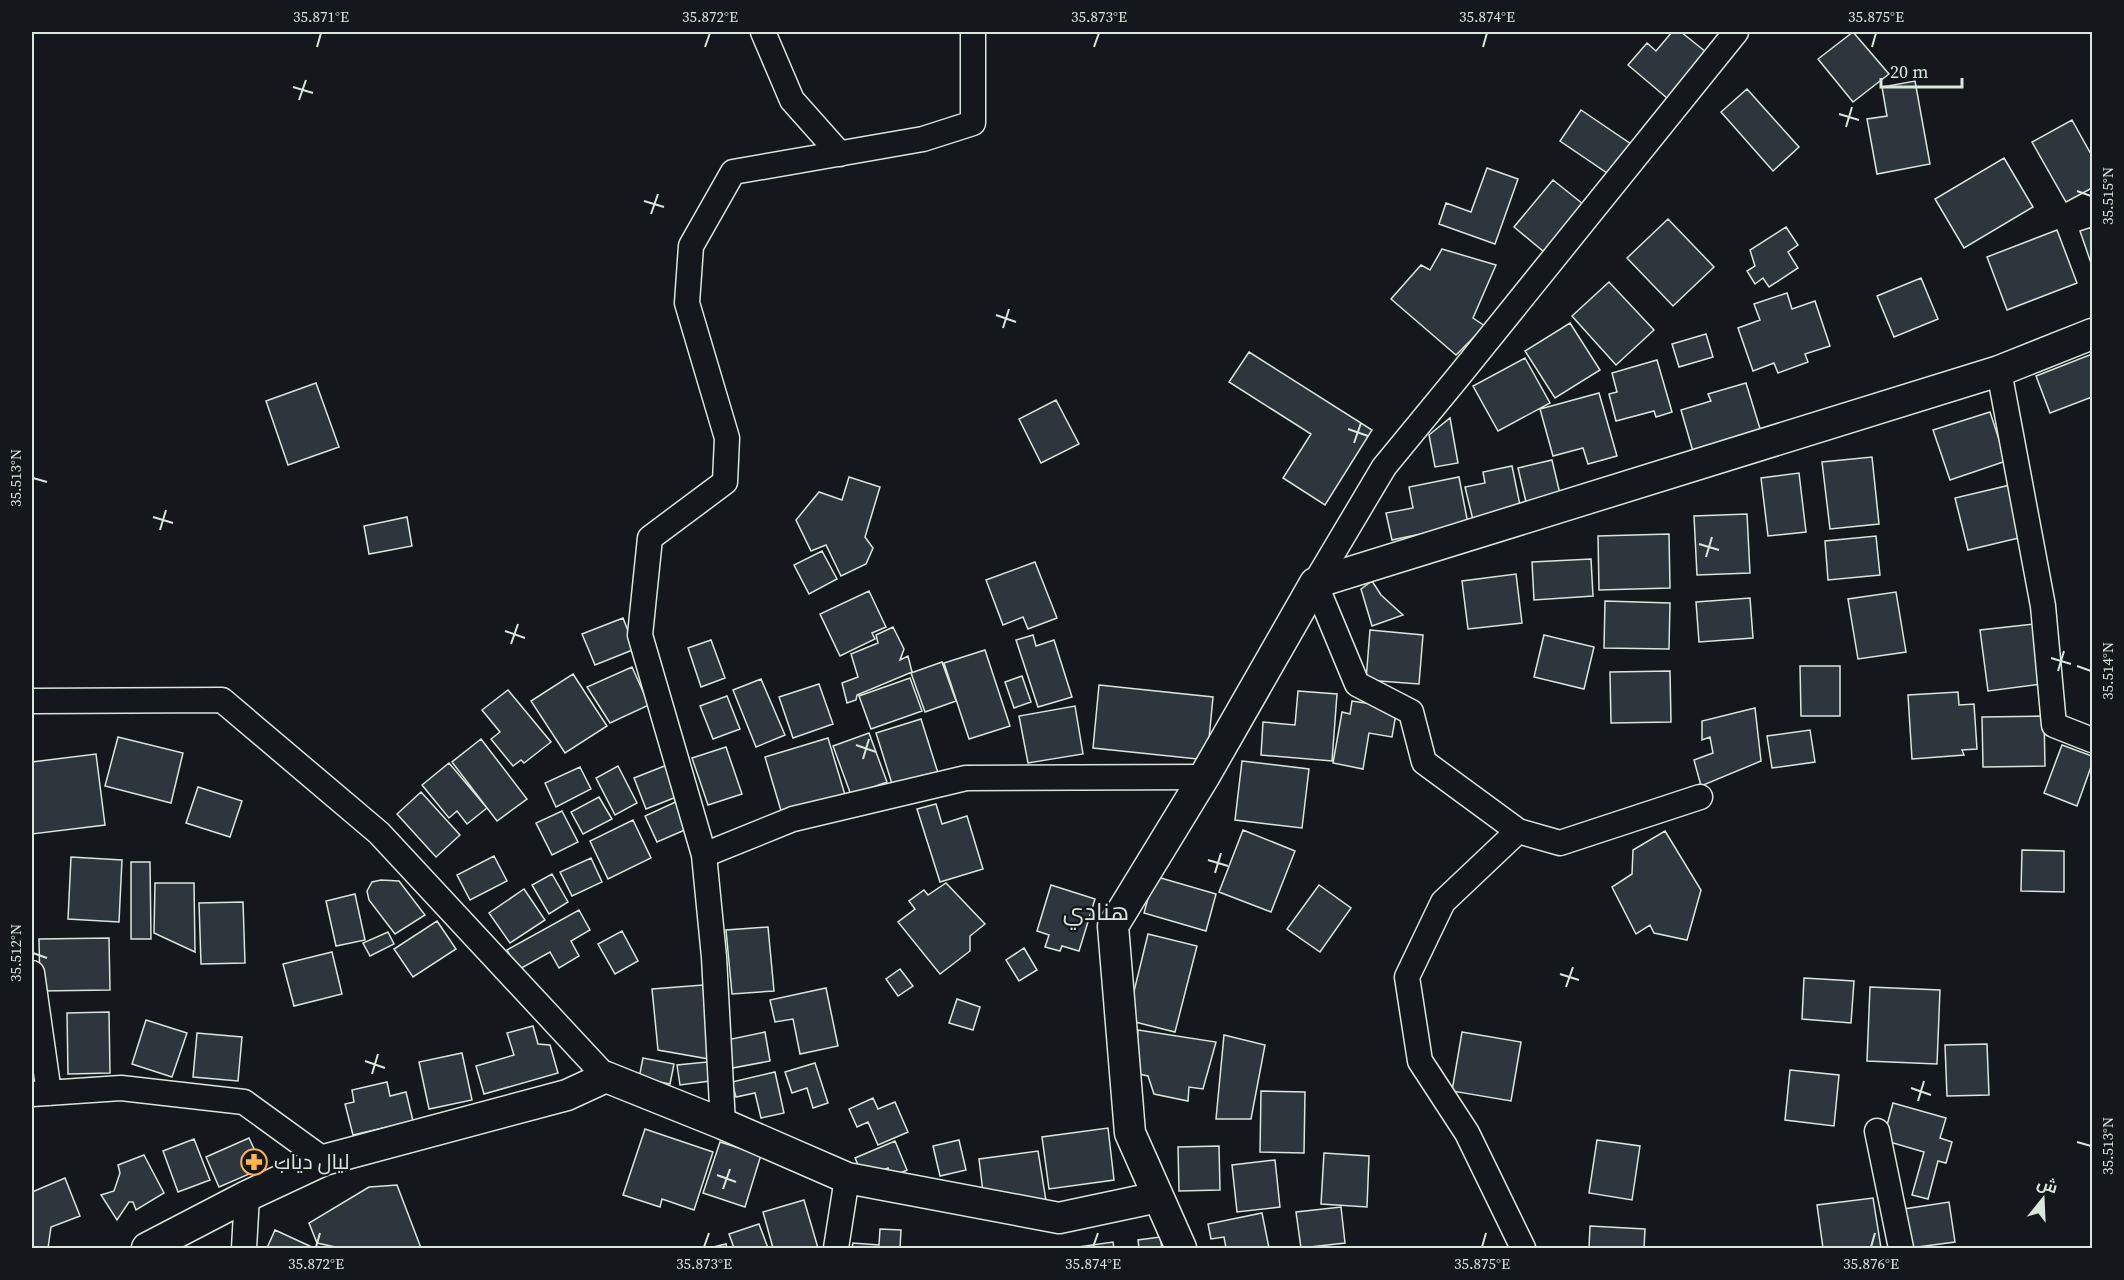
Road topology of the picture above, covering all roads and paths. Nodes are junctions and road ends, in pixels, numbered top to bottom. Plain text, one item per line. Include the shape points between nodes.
1 (763, 32) edge
2 (974, 32) edge
3 (1736, 32) edge
4 (840, 154) junction
5 (2092, 334) edge
6 (1999, 371) junction
7 (1315, 583) junction
8 (32, 701) edge
9 (2092, 740) edge
10 (1204, 777) junction
11 (1700, 797) dead end
12 (1518, 831) junction
13 (704, 855) junction
14 (32, 973) edge
15 (606, 1077) junction
16 (40, 1094) edge
17 (723, 1124) junction
18 (1876, 1131) dead end
19 (324, 1160) junction
20 (848, 1178) junction
21 (247, 1196) junction
22 (1158, 1197) junction
23 (147, 1248) edge
24 (244, 1248) edge
25 (836, 1248) edge
26 (1181, 1248) edge
27 (1523, 1248) edge
28 (1901, 1248) edge

1 - 4 street via 792,100
2 - 4 street via 973,123 923,140
3 - 7 street via 1384,467
4 - 13 street via 733,172 691,246 687,303 727,438 725,482 650,537 640,635
5 - 6 street
6 - 7 street
6 - 9 street via 2043,606 2054,725
7 - 10 street
7 - 12 street via 1357,684 1411,712 1424,762
8 - 15 street via 222,700 379,833
10 - 13 street via 966,778 792,819
10 - 22 street via 1113,926 1130,1133
11 - 12 street via 1560,843
12 - 27 street via 1443,902 1407,977 1420,1061 1467,1133
13 - 17 street
14 - 16 street
15 - 17 street
15 - 19 street via 567,1095
16 - 19 street via 121,1088 244,1102
17 - 20 street
18 - 28 street
19 - 21 street
20 - 22 street via 1059,1218
20 - 25 street
21 - 23 street
21 - 24 street
22 - 26 street

